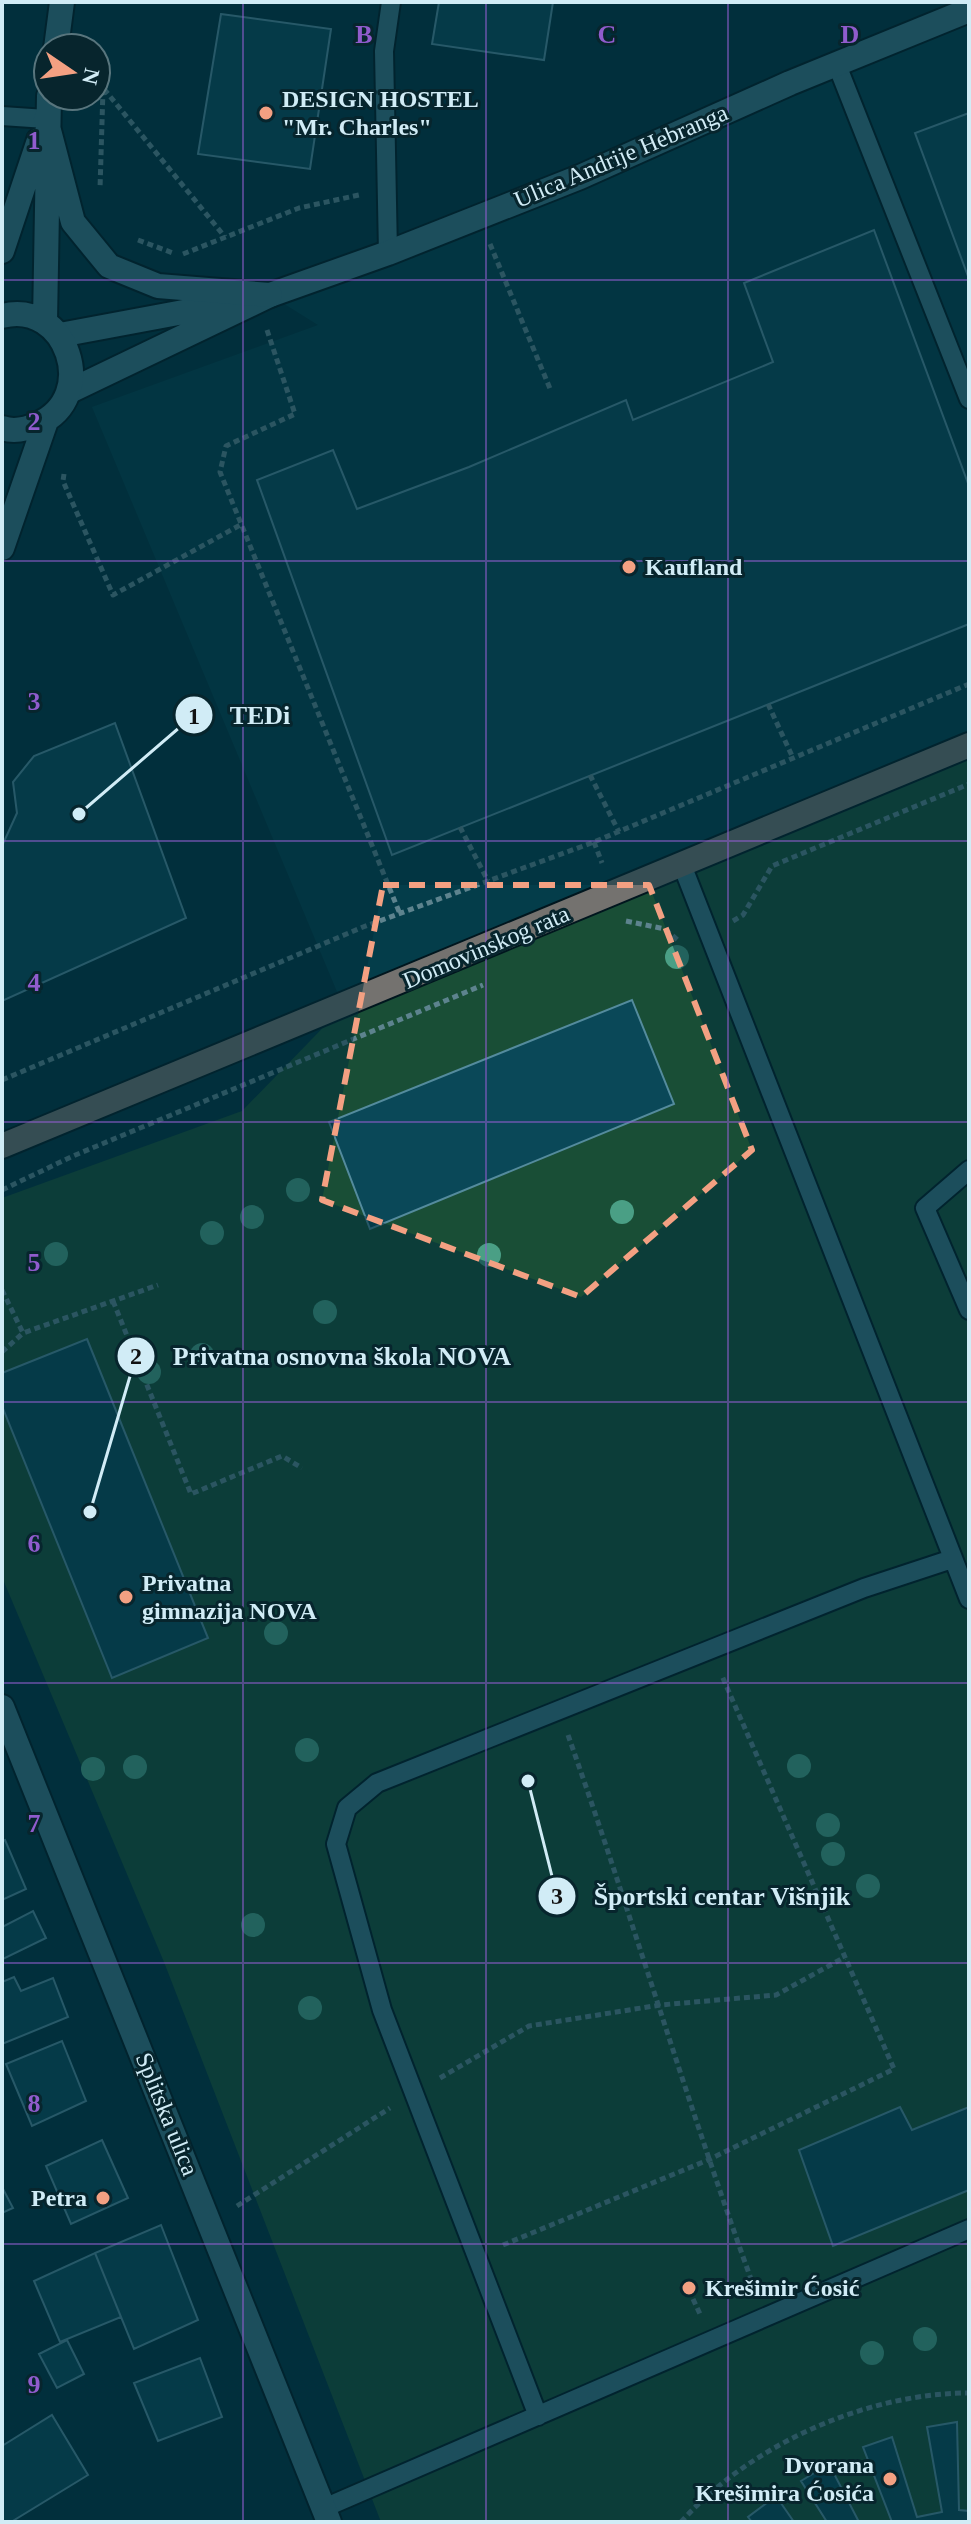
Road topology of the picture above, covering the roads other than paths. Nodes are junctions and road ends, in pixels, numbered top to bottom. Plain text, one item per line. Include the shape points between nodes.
1 (62, 2) edge
2 (391, 2) edge
3 (969, 10) edge
4 (58, 32) edge
5 (837, 65) junction
6 (32, 110) edge
7 (46, 112) edge
8 (48, 112) edge
9 (49, 112) edge
10 (2, 116) edge
11 (2, 251) edge
12 (388, 253) junction
13 (270, 295) junction
14 (2, 316) edge
15 (52, 329) junction
16 (70, 391) junction
17 (969, 399) edge
18 (46, 421) junction
19 (2, 428) edge
20 (2, 548) edge
21 (969, 745) edge
22 (682, 865) junction
23 (2, 1146) edge
24 (969, 1170) edge
25 (969, 1310) edge
26 (952, 1559) junction
27 (969, 1599) edge
28 (2, 1707) edge
29 (969, 2229) edge
30 (538, 2416) junction
31 (326, 2515) edge

1 - 4 street
2 - 12 lane via 384,51
3 - 5 street, Ulica Andrije Hebranga
5 - 12 street, Ulica Andrije Hebranga
5 - 17 lane
6 - 10 lane
7 - 11 street
8 - 15 street
9 - 13 street via 73,222 109,266 158,286
12 - 13 street, Ulica Andrije Hebranga
13 - 15 street, Ulica Andrije Hebranga
13 - 16 street, Ulica Andrije Hebranga
14 - 15 street, Ulica Andrije Hebranga via 28,315
15 - 16 street via 69,352
16 - 18 street
18 - 19 street via 28,429
18 - 20 street
21 - 22 main road, Domovinskog rata
22 - 23 main road, Domovinskog rata
22 - 26 lane
24 - 25 lane via 925,1208
26 - 27 lane
26 - 30 lane via 864,1588 377,1783 347,1808 336,1844 382,2010
28 - 31 street, Splitska ulica
29 - 30 lane
30 - 31 lane

